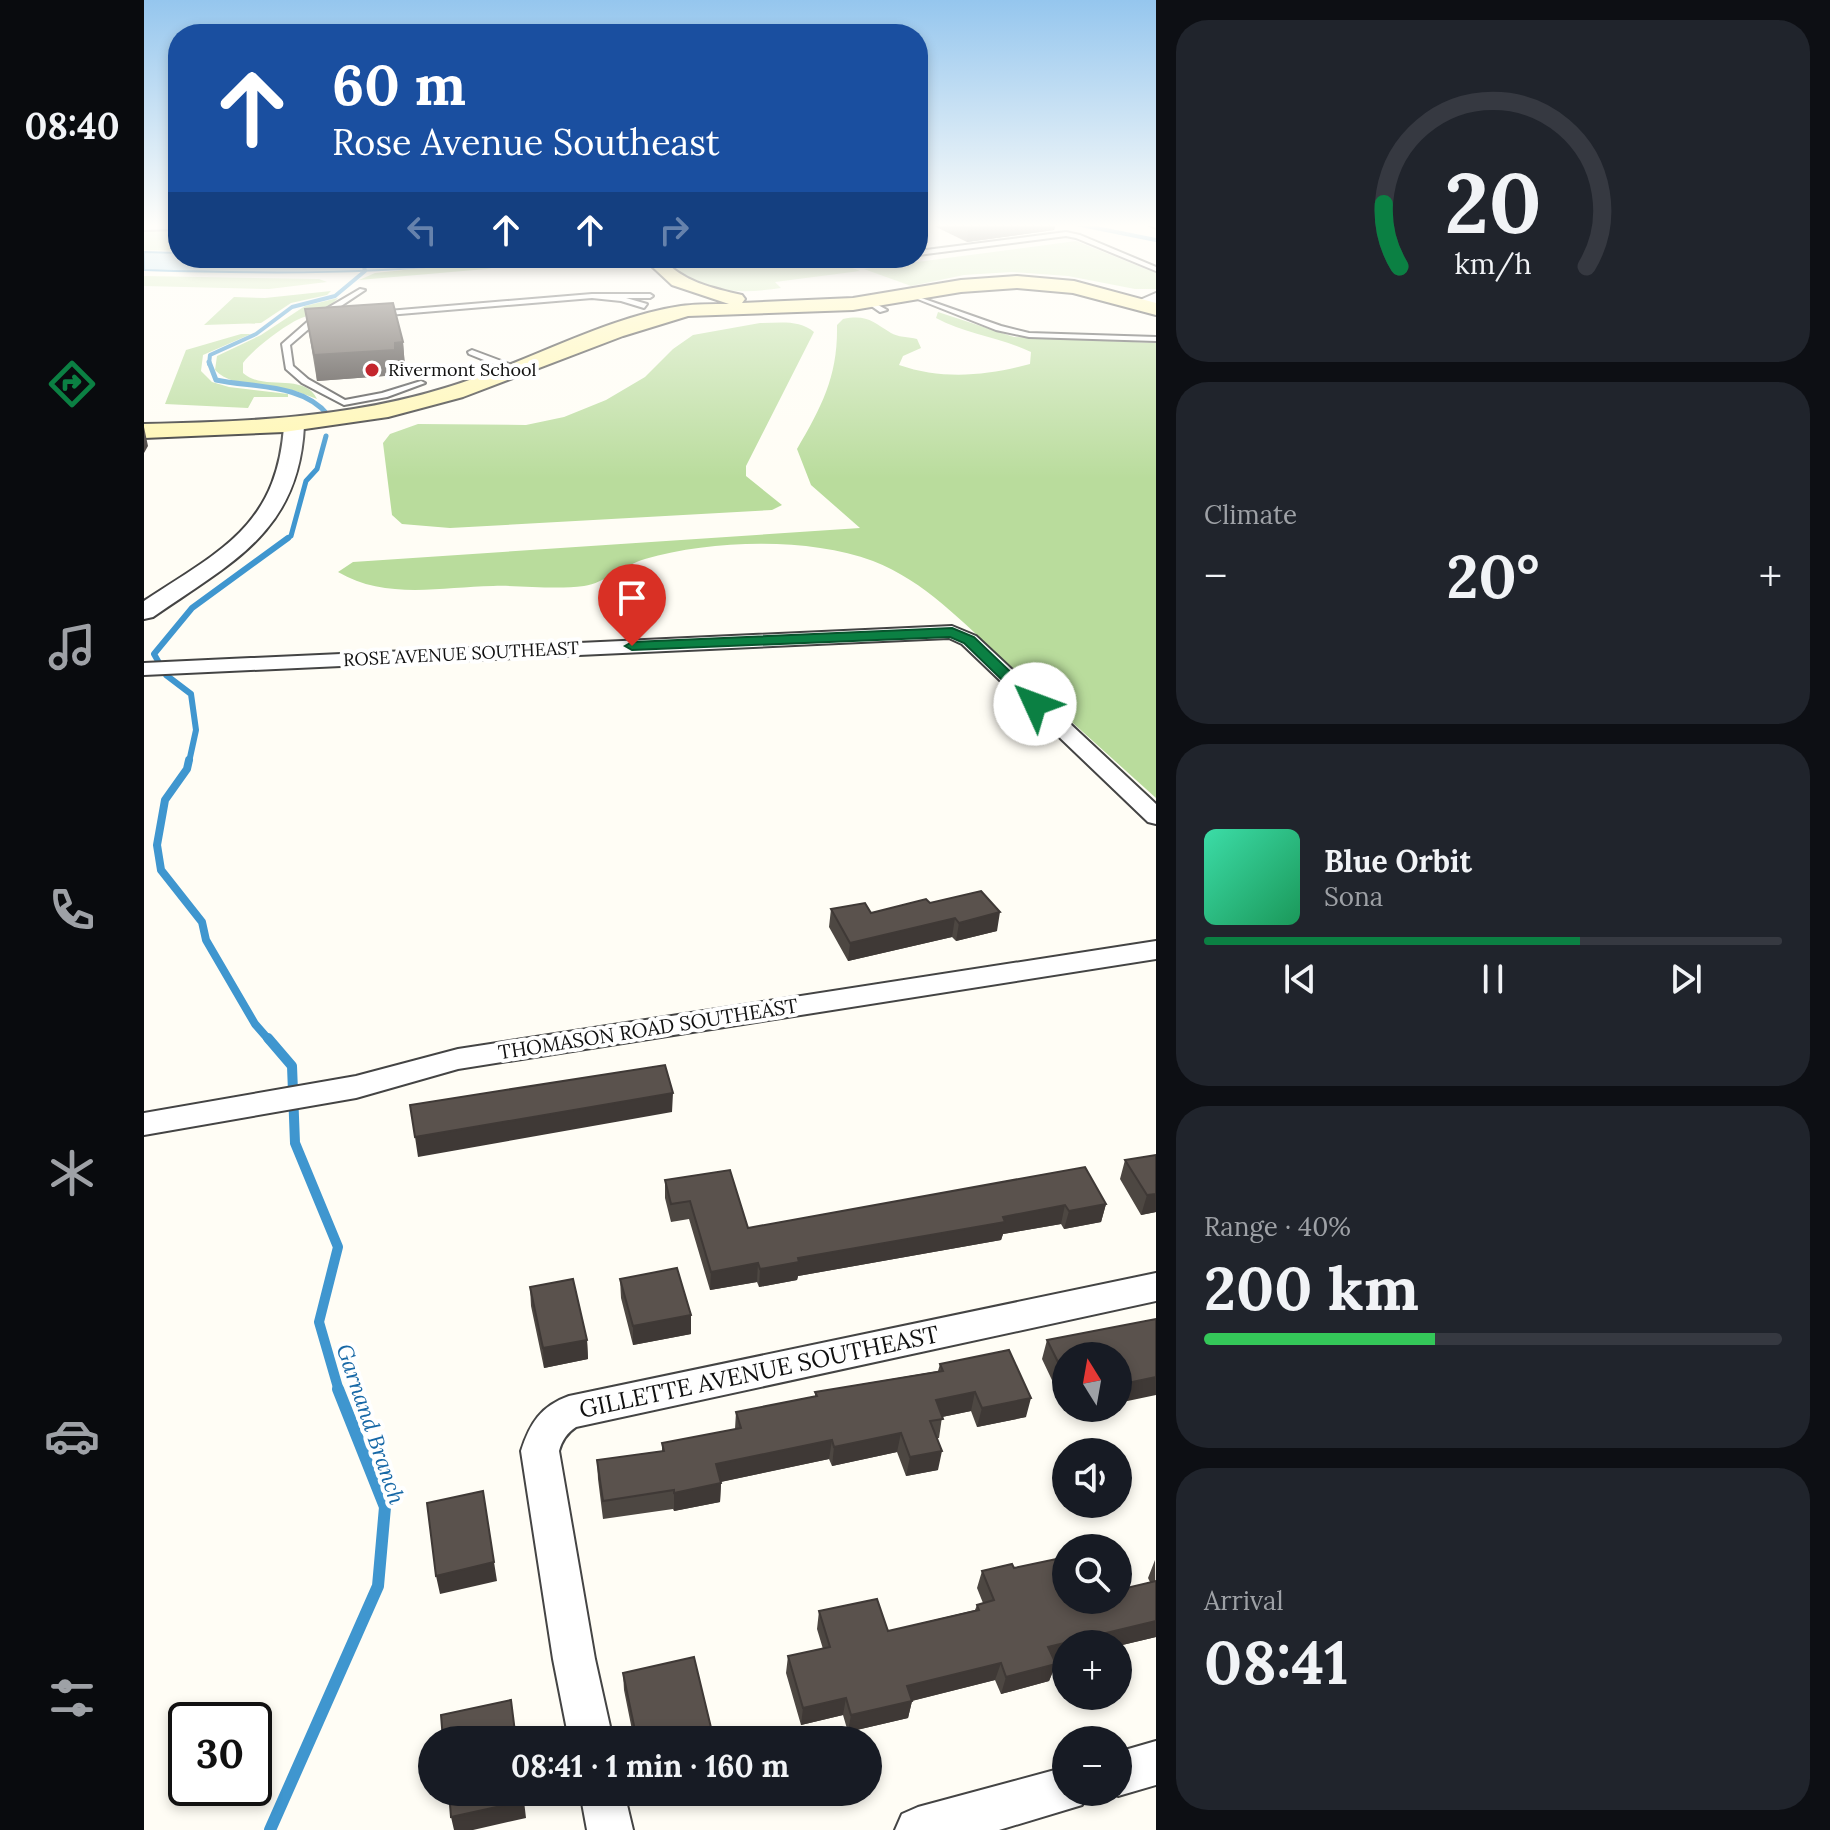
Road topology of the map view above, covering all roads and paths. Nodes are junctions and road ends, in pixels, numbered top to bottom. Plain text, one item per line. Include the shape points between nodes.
1 (332, 308) edge
2 (440, 308) edge
3 (642, 308) edge
4 (677, 308) edge
5 (813, 308) edge
6 (949, 308) edge
7 (371, 314) edge
8 (344, 316) edge
9 (317, 318) junction
10 (617, 330) junction
11 (1156, 339) edge
12 (564, 351) junction
13 (472, 352) dead end
14 (514, 369) junction
15 (421, 383) dead end
16 (294, 426) junction
17 (144, 431) edge
18 (144, 612) edge
19 (144, 669) edge
20 (1156, 817) edge
21 (1156, 950) edge
22 (144, 1124) edge
23 (1156, 1287) edge
24 (587, 1722) edge
25 (1156, 1763) edge
26 (1132, 1770) edge
27 (1052, 1794) edge
28 (605, 1806) edge
29 (966, 1824) edge
30 (610, 1830) edge
31 (918, 1830) edge

1 - 9 lane
2 - 7 lane
3 - 10 main road via 637,319
4 - 10 main road
5 - 12 main road via 691,316
6 - 11 lane via 1021,334
8 - 9 lane
9 - 15 lane via 286,344 289,367 305,381 344,403
10 - 12 main road
12 - 14 main road
13 - 14 lane
14 - 16 main road via 425,401
16 - 17 main road
16 - 18 street via 277,504 259,528
19 - 20 street, ROSE AVENUE SOUTHEAST via 952,632 969,640
21 - 22 street, THOMASON ROAD SOUTHEAST via 458,1059 391,1080
23 - 24 street, GILLETTE AVENUE SOUTHEAST via 559,1416 546,1431 540,1451
25 - 26 street
27 - 29 street
28 - 30 street
29 - 31 street

